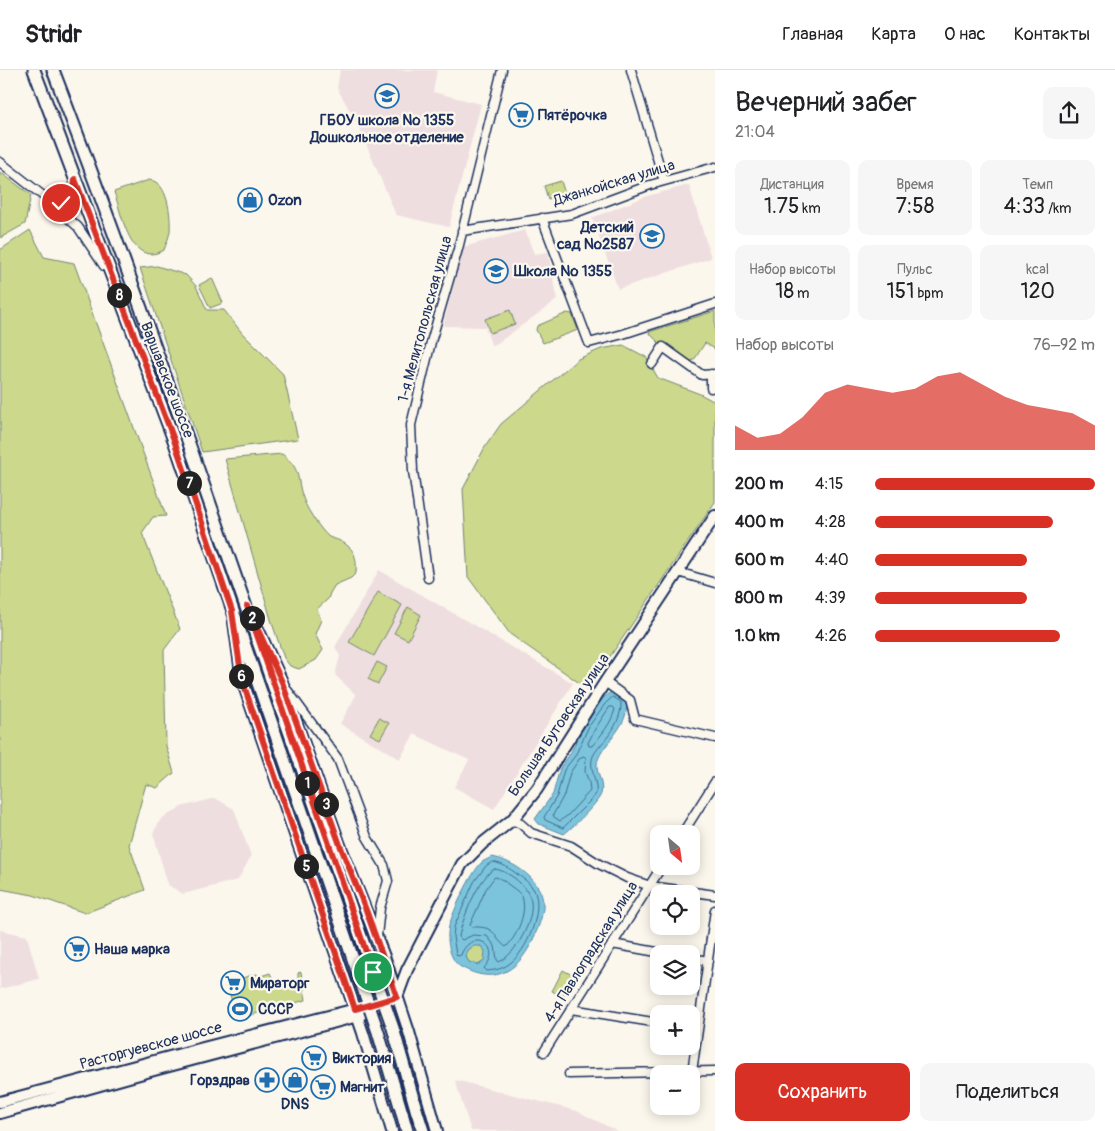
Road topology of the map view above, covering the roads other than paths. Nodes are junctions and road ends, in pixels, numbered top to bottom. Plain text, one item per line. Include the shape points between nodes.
1 (34, 70) edge
2 (53, 70) edge
3 (502, 70) edge
4 (631, 70) edge
5 (0, 162) edge
6 (715, 167) edge
7 (75, 179) junction
8 (664, 181) junction
9 (42, 194) junction
10 (542, 218) junction
11 (462, 231) junction
12 (112, 278) junction
13 (715, 304) edge
14 (652, 364) dead end
15 (713, 374) edge
16 (711, 388) dead end
17 (715, 516) edge
18 (678, 572) junction
19 (428, 578) dead end
20 (715, 583) edge
21 (247, 606) junction
22 (232, 611) junction
23 (282, 682) junction
24 (605, 682) junction
25 (715, 738) edge
26 (715, 782) edge
27 (512, 820) junction
28 (688, 825) edge
29 (650, 886) joint
30 (700, 893) edge
31 (715, 895) edge
32 (715, 910) edge
33 (377, 938) junction
34 (612, 944) junction
35 (650, 951) edge
36 (385, 959) junction
37 (700, 959) edge
38 (708, 960) junction
39 (410, 964) junction
40 (397, 997) junction
41 (699, 1005) edge
42 (571, 1009) junction
43 (356, 1013) junction
44 (650, 1022) edge
45 (544, 1052) dead end
46 (715, 1071) edge
47 (700, 1072) edge
48 (650, 1073) edge
49 (569, 1074) dead end
50 (0, 1102) edge
51 (0, 1113) edge
52 (392, 1131) edge
53 (407, 1131) edge
54 (423, 1131) edge
55 (437, 1131) edge

1 - 7 main road, Варшавское шоссе
2 - 21 main road, Варшавское шоссе
3 - 11 street, 1-я Мелитопольская улица
4 - 8 street
5 - 9 street
6 - 8 street, Джанкойская улица
7 - 9 street via 74,192 66,202 61,203
7 - 12 main road, Варшавское шоссе
8 - 10 street, Джанкойская улица via 578,212
9 - 12 street via 78,227
10 - 11 street, Джанкойская улица
10 - 13 street via 589,343
11 - 19 street, 1-я Мелитопольская улица via 411,425
12 - 22 main road, Варшавское шоссе via 174,440
14 - 15 street via 663,347 702,375
15 - 16 street
17 - 18 main road, Большая Бутовская улица
18 - 20 street
18 - 24 main road, Большая Бутовская улица
21 - 23 main road
21 - 54 main road, Варшавское шоссе, bridge via 392,1028
22 - 43 main road via 242,680
22 - 53 main road, Варшавское шоссе, bridge via 378,1032
23 - 33 main road
23 - 33 street via 338,760 367,837 384,864 388,881 380,908
24 - 25 street via 630,700 635,719
24 - 27 main road, Большая Бутовская улица via 537,789
26 - 28 street
27 - 29 street via 531,833 571,846 599,864
27 - 39 main road, Большая Бутовская улица via 462,864
29 - 34 street, 4-я Павлоградская улица
30 - 31 street
32 - 38 street
33 - 36 main road
34 - 35 street
34 - 42 street, 4-я Павлоградская улица
36 - 39 main road via 395,970 401,971
36 - 40 main road
37 - 38 street
38 - 41 street
39 - 40 main road, Большая Бутовская улица
40 - 43 main road
40 - 55 main road
42 - 44 street
42 - 45 street, 4-я Павлоградская улица
43 - 50 main road, Расторгуевское шоссе via 210,1046
43 - 51 main road, Расторгуевское шоссе
43 - 52 main road
46 - 47 street
48 - 49 street

